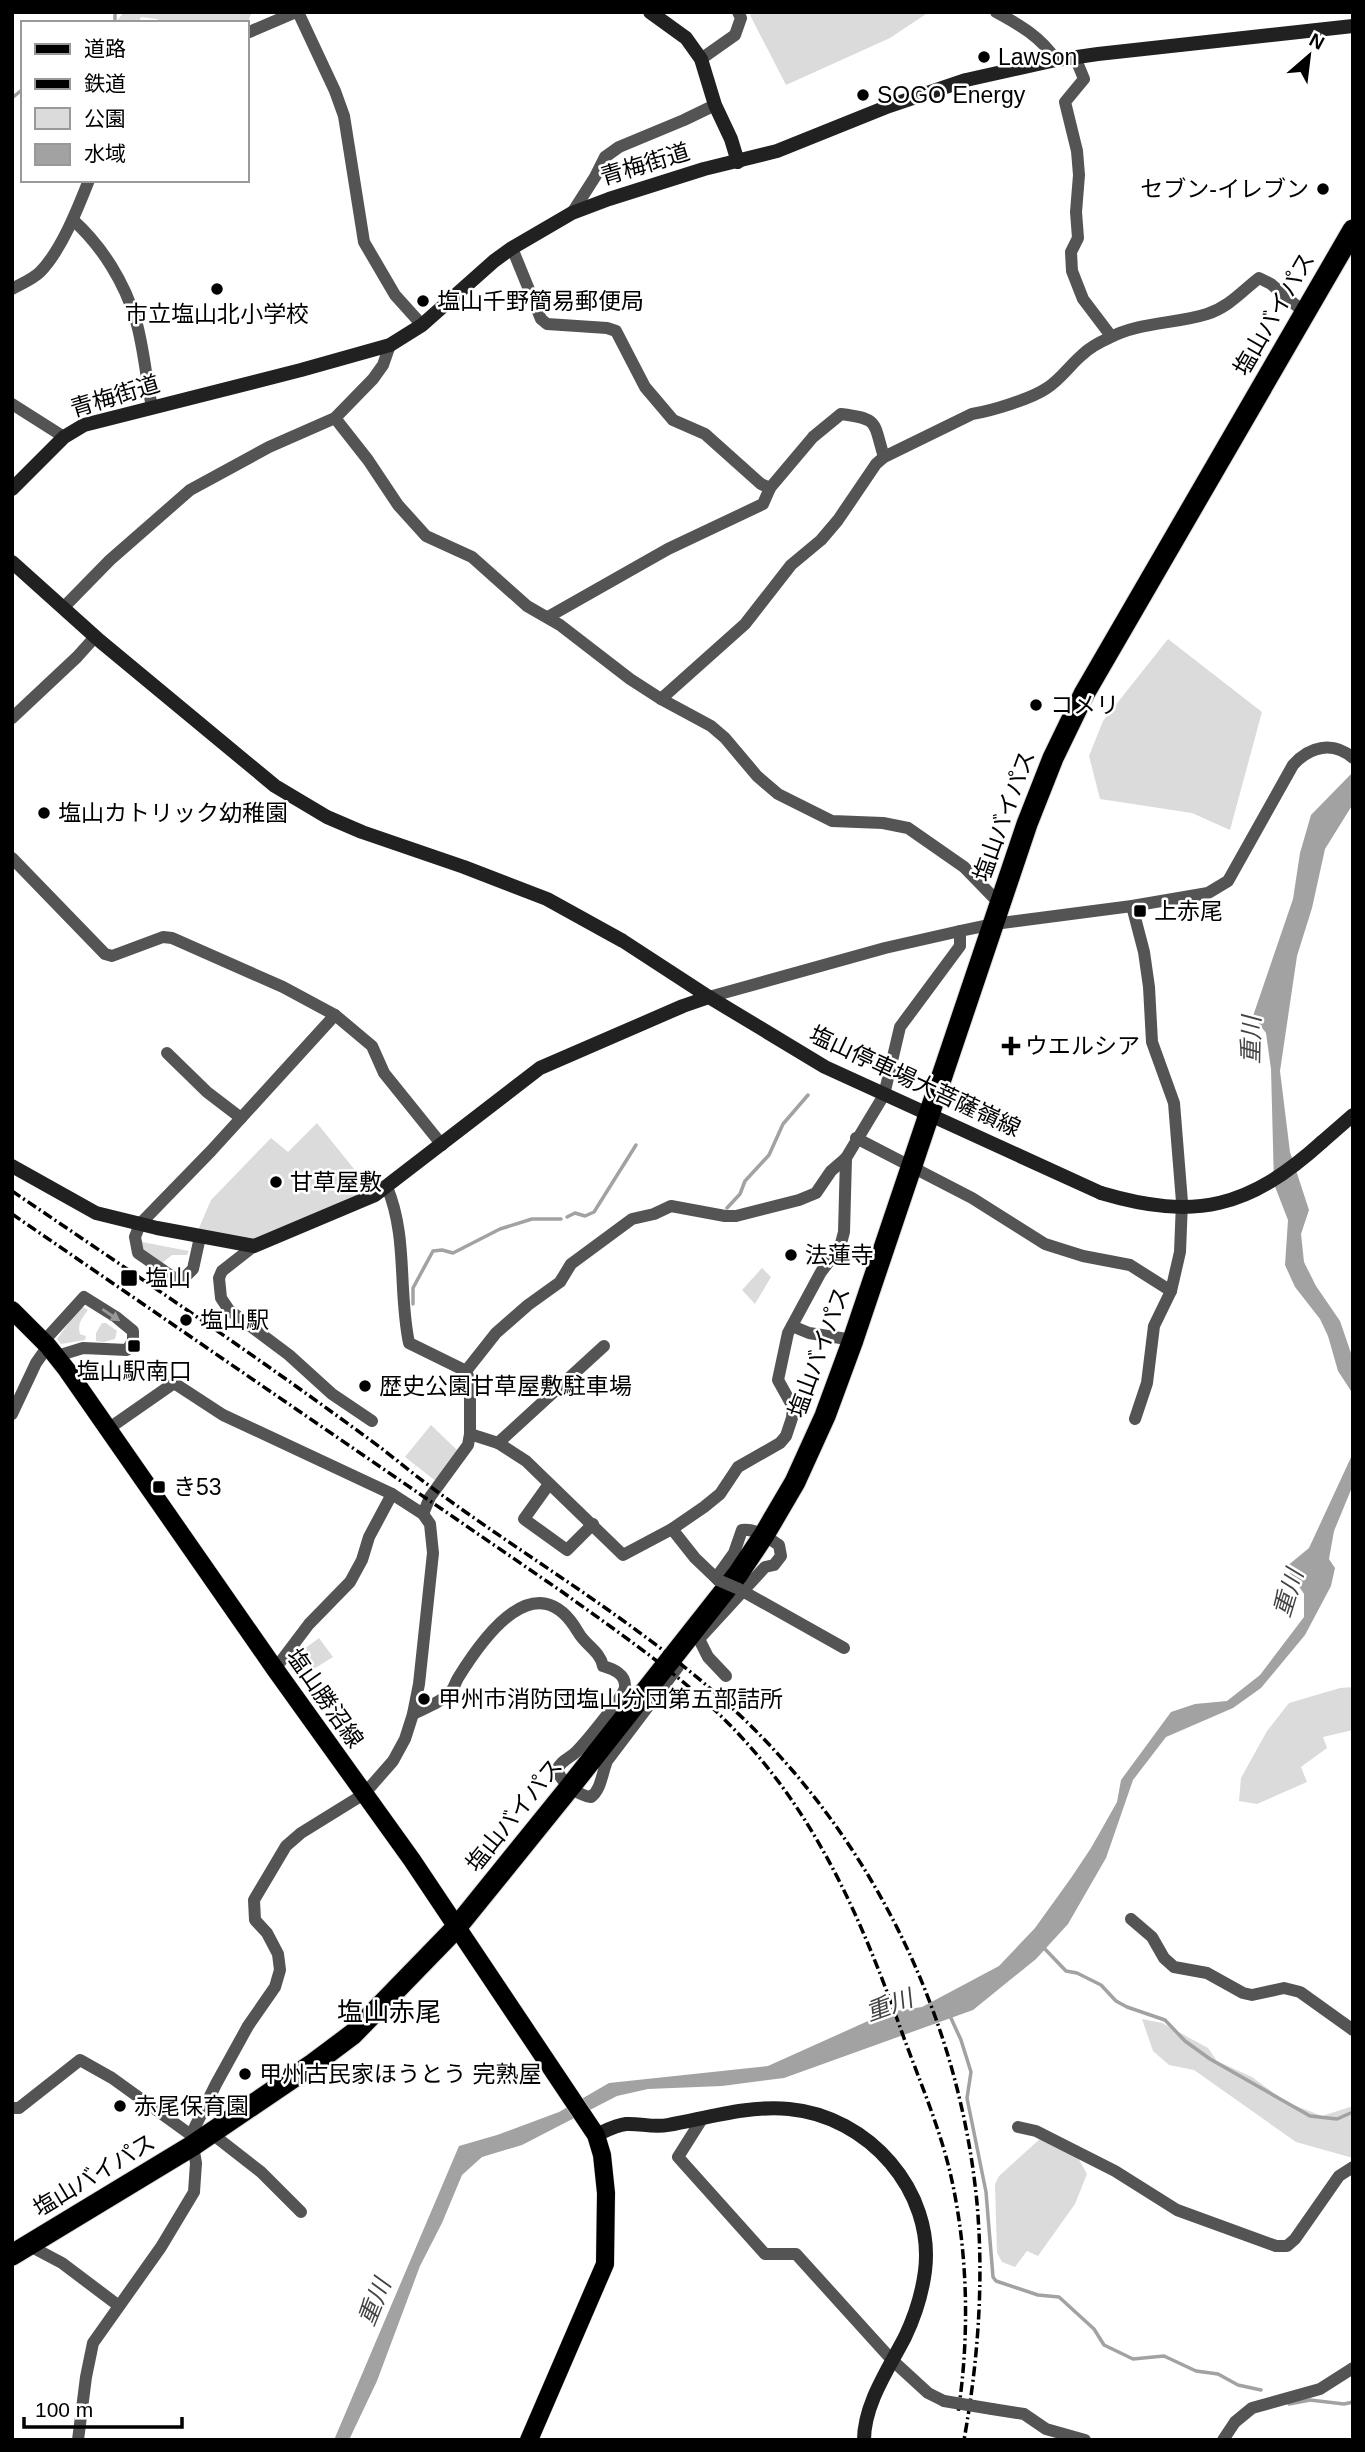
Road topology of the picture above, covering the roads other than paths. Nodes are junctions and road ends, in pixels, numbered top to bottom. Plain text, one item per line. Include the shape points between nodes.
1 (297, 12) edge
2 (650, 12) edge
3 (754, 12) edge
4 (996, 12) edge
5 (740, 15) edge
6 (1353, 26) edge
7 (248, 33) edge
8 (1075, 57) junction
9 (701, 59) junction
10 (1056, 60) junction
11 (715, 104) junction
12 (738, 162) junction
13 (88, 182) edge
14 (572, 213) junction
15 (73, 220) junction
16 (1353, 230) edge
17 (512, 248) junction
18 (12, 289) edge
19 (1305, 313) junction
20 (422, 325) junction
21 (1111, 337) junction
22 (390, 345) junction
23 (12, 404) edge
24 (152, 407) junction
25 (335, 418) junction
26 (64, 437) junction
27 (884, 457) junction
28 (770, 488) junction
29 (12, 489) edge
30 (12, 562) edge
31 (63, 608) junction
32 (548, 617) junction
33 (95, 637) junction
34 (661, 699) junction
35 (12, 718) edge
36 (1353, 758) edge
37 (12, 858) edge
38 (1132, 906) junction
39 (997, 914) junction
40 (960, 931) junction
41 (709, 997) junction
42 (335, 1015) junction
43 (167, 1053) dead end
44 (884, 1095) junction
45 (929, 1115) junction
46 (1353, 1115) edge
47 (241, 1118) junction
48 (856, 1138) junction
49 (442, 1145) junction
50 (845, 1158) junction
51 (12, 1166) edge
52 (912, 1166) junction
53 (387, 1187) junction
54 (140, 1224) junction
55 (201, 1237) junction
56 (254, 1246) junction
57 (1171, 1292) junction
58 (12, 1310) edge
59 (792, 1326) junction
60 (853, 1340) junction
61 (604, 1346) dead end
62 (50, 1348) junction
63 (466, 1371) junction
64 (12, 1414) edge
65 (1135, 1419) dead end
66 (372, 1421) dead end
67 (108, 1429) junction
68 (470, 1434) junction
69 (498, 1443) junction
70 (549, 1484) junction
71 (393, 1494) junction
72 (423, 1514) junction
73 (593, 1524) junction
74 (672, 1529) junction
75 (764, 1535) junction
76 (717, 1579) junction
77 (741, 1590) junction
78 (699, 1640) junction
79 (844, 1648) dead end
80 (275, 1669) junction
81 (726, 1676) dead end
82 (413, 1714) junction
83 (570, 1787) junction
84 (364, 1794) junction
85 (1131, 1919) dead end
86 (456, 1928) junction
87 (1353, 2030) edge
88 (12, 2108) edge
89 (702, 2119) junction
90 (1018, 2127) dead end
91 (592, 2129) junction
92 (198, 2138) junction
93 (1353, 2166) edge
94 (301, 2212) dead end
95 (20, 2250) edge
96 (119, 2306) junction
97 (892, 2360) junction
98 (1353, 2368) edge
99 (78, 2440) edge
100 (529, 2440) edge
101 (864, 2440) edge
102 (1085, 2440) edge
103 (1223, 2440) edge

1 - 7 street
1 - 20 street via 344,116 364,242 395,295
2 - 9 street via 687,38
3 - 5 street
4 - 10 street via 1041,40
5 - 9 street via 735,36
6 - 8 street, 青梅街道
8 - 10 street, 青梅街道
8 - 21 street via 1084,79 1065,102 1079,175 1078,238 1071,252 1072,271 1083,299
9 - 11 street
10 - 12 street, 青梅街道 via 923,93 816,137
11 - 12 street
11 - 14 street via 605,157
12 - 14 street, 青梅街道
13 - 15 street
14 - 17 street, 青梅街道
15 - 18 street via 40,273
15 - 24 street via 97,244 136,320
16 - 19 highway, 塩山バイパス
17 - 20 street, 青梅街道
17 - 28 street via 541,319 547,324 616,331 645,387 673,420 705,434
19 - 21 street via 1259,278 1238,298 1209,314
19 - 39 highway, 塩山バイパス via 1079,705 1052,758
20 - 22 street, 青梅街道
21 - 27 street via 1084,352 1046,389 972,414
22 - 24 street, 青梅街道
22 - 25 street via 373,379
23 - 26 street
24 - 26 street, 青梅街道 via 84,425
25 - 31 street via 190,490
25 - 32 street via 426,536 472,557 527,606
26 - 29 street, 青梅街道
27 - 28 street via 874,423 867,417 841,414 813,437
27 - 34 street via 830,530 790,565 745,624
28 - 32 street via 763,504 668,549
30 - 31 street, 塩山停車場大菩薩嶺線
31 - 33 street, 塩山停車場大菩薩嶺線
32 - 34 street
33 - 35 street
33 - 41 street, 塩山停車場大菩薩嶺線 via 275,786 327,817 547,899
34 - 39 street via 711,726 778,794 832,821 908,828 964,867
36 - 38 street via 1328,747 1299,758 1228,881 1208,893
37 - 42 street via 105,954 112,957 163,937 172,938
38 - 39 street
38 - 57 street via 1144,952 1152,1042 1174,1103 1182,1202 1180,1252
39 - 40 street
39 - 45 highway, 塩山バイパス
40 - 41 street
40 - 44 street via 960,946 900,1027
41 - 44 street, 塩山停車場大菩薩嶺線 via 825,1067
41 - 49 street via 540,1068
42 - 47 street
42 - 49 street via 372,1046 384,1073
43 - 47 street
44 - 45 street, 塩山停車場大菩薩嶺線
44 - 48 street
45 - 46 street, 塩山停車場大菩薩嶺線, bridge via 1101,1193 1162,1208 1211,1205 1267,1185
45 - 52 highway, 塩山バイパス
47 - 54 street
48 - 50 street
48 - 52 street
49 - 53 street
50 - 59 street via 840,1247
50 - 63 street via 816,1193 799,1200 736,1216 671,1206 632,1219 571,1265 560,1282 496,1333
51 - 54 street via 96,1213
52 - 57 street via 1045,1244 1130,1265
52 - 60 highway, 塩山バイパス
53 - 56 street
53 - 63 street via 401,1241 409,1343
54 - 55 street
54 - 55 street via 135,1237 138,1253 180,1282 193,1269
55 - 56 street
56 - 66 street via 219,1278 221,1298 229,1310 331,1394
57 - 65 street via 1154,1325 1147,1383
58 - 62 main road, 塩山勝沼線
59 - 60 street
59 - 74 street via 778,1380 793,1407 786,1436 738,1467 720,1494
60 - 75 highway, 塩山バイパス via 795,1482
61 - 69 street
62 -> 62 street via 84,1297 133,1331 127,1350
62 - 64 street via 36,1363
62 - 67 main road, 塩山勝沼線
63 - 68 street
67 - 71 street via 174,1383 223,1415
67 - 80 main road, 塩山勝沼線
68 - 69 street
68 - 72 street via 463,1453
69 - 70 street via 526,1461
70 - 73 street
70 - 73 street via 524,1519 566,1550
71 - 72 street
71 - 80 street via 350,1582 309,1624
72 - 82 street via 430,1524 433,1553
73 - 74 street via 623,1555
74 - 76 street
75 - 76 street via 743,1530
75 - 77 street via 779,1545 781,1556
75 - 83 highway, 塩山バイパス
76 - 77 street, bridge
77 - 78 street
77 - 79 street
78 - 81 street
78 - 83 street via 607,1761 594,1796
80 - 84 main road, 塩山勝沼線
82 - 83 street via 451,1692 485,1640 507,1617 529,1603 555,1606 603,1666 625,1682 622,1695 558,1766 558,1774
82 - 84 street via 393,1761
83 - 86 highway, 塩山バイパス
84 - 86 main road, 塩山勝沼線
84 - 92 street via 286,1846 254,1900 255,1920 278,1954 280,1970 275,1987 229,2061
85 - 87 street via 1152,1937 1174,1967 1207,1973 1252,1995 1284,1988 1300,1992
86 - 91 main road, 塩山勝沼線
86 - 92 highway, 塩山バイパス via 353,2034
88 - 92 street via 19,2108 80,2060
89 - 91 street via 657,2127 628,2124
89 - 97 street via 678,2157 765,2254 796,2254
89 - 97 street via 774,2109 808,2112 865,2137 894,2167 922,2225 925,2266 915,2314
90 - 93 street via 1115,2171 1177,2210 1276,2246 1287,2246 1296,2239 1339,2176
91 - 100 main road via 602,2155 606,2193 605,2264
92 - 94 street via 261,2172
92 - 95 highway, 塩山バイパス
92 - 96 street via 194,2192
95 - 96 street via 62,2263
96 - 99 street via 93,2343
97 - 101 street via 867,2420
97 - 102 street, bridge via 928,2393 944,2401 1024,2414 1046,2429
98 - 103 street via 1320,2389 1252,2408

